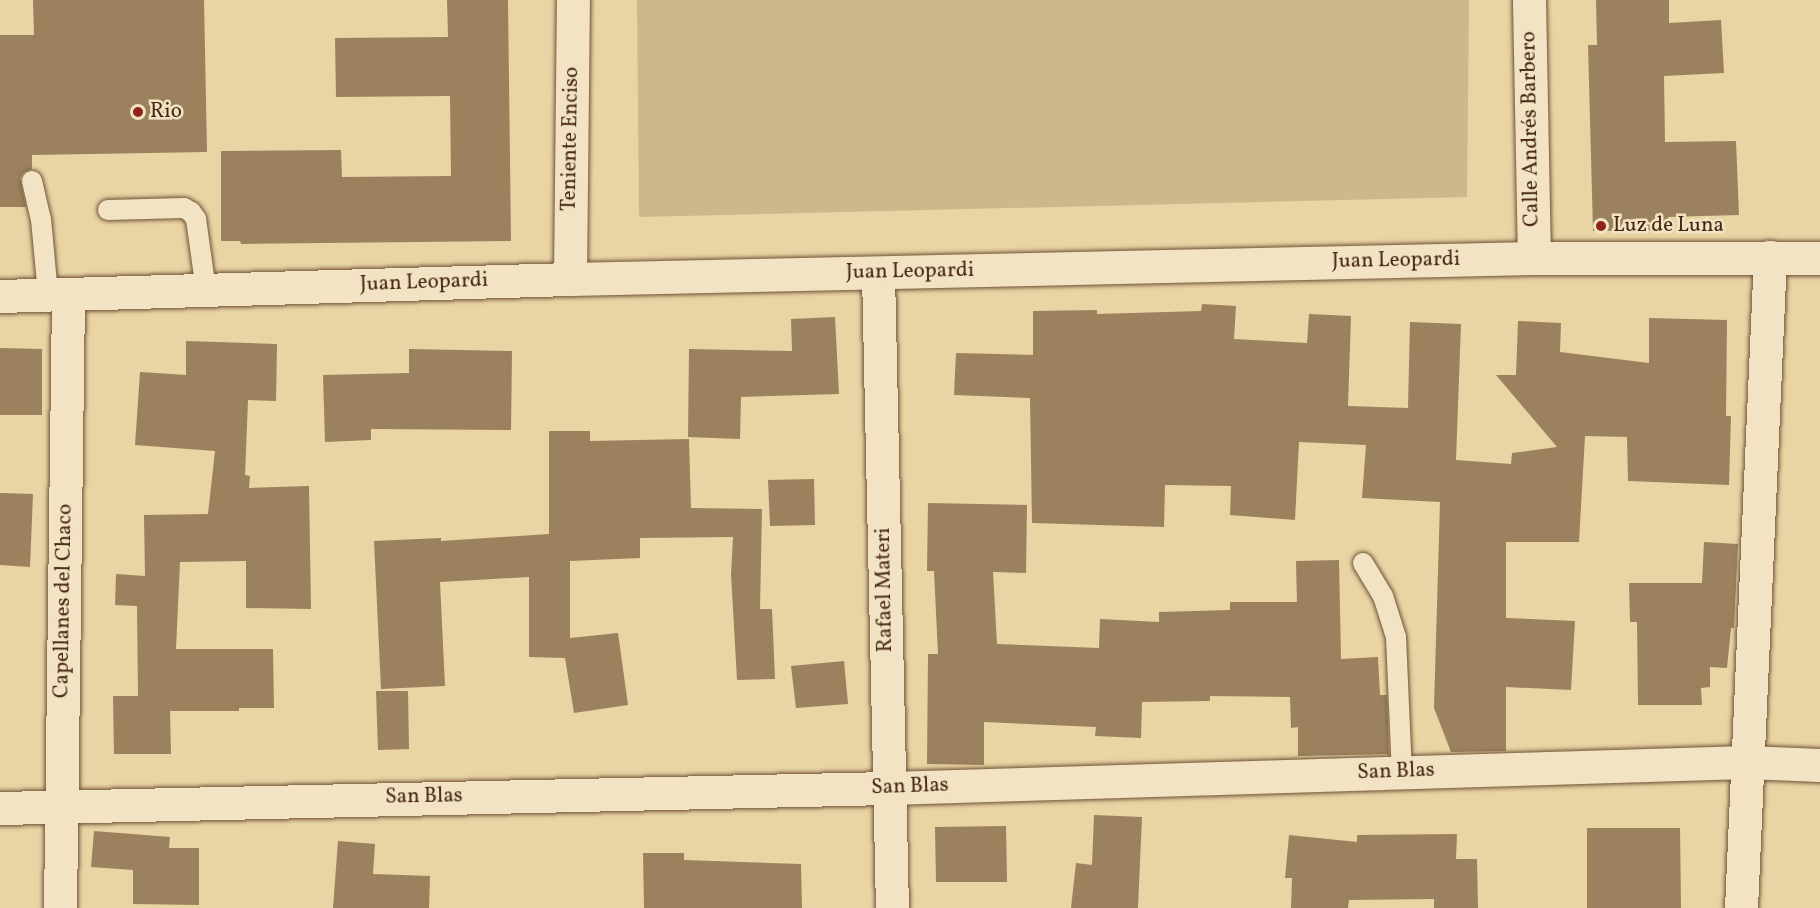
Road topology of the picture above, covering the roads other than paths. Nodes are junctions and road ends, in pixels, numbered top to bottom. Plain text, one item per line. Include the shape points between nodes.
1 (573, 0) edge
2 (1529, 0) edge
3 (32, 181) dead end
4 (108, 210) dead end
5 (1770, 257) junction
6 (1534, 258) junction
7 (1820, 258) edge
8 (878, 273) junction
9 (570, 279) junction
10 (206, 290) junction
11 (58, 295) junction
12 (0, 296) edge
13 (1363, 563) dead end
14 (1747, 762) junction
15 (1820, 765) edge
16 (1402, 772) junction
17 (890, 788) junction
18 (62, 805) junction
19 (0, 808) edge
20 (60, 908) edge
21 (892, 908) edge
22 (1741, 908) edge

1 - 9 street, Teniente Enciso
2 - 6 street, Calle Andrés Barbero
3 - 11 lane
4 - 10 lane via 184,208 191,212 196,219
5 - 6 street, Juan Leopardi
5 - 7 street, Juan Leopardi
5 - 14 street
6 - 8 street, Juan Leopardi
8 - 9 street, Juan Leopardi
8 - 17 street, Rafael Materi
9 - 10 street, Juan Leopardi
10 - 11 street, Juan Leopardi
11 - 12 street, Juan Leopardi
11 - 18 street, Capellanes del Chaco
13 - 16 lane via 1383,596 1396,638
14 - 15 street, San Blas
14 - 16 street, San Blas
14 - 22 street
16 - 17 street, San Blas
17 - 18 street, San Blas
17 - 21 street, Rafael Materi
18 - 19 street, San Blas
18 - 20 street, Capellanes del Chaco

